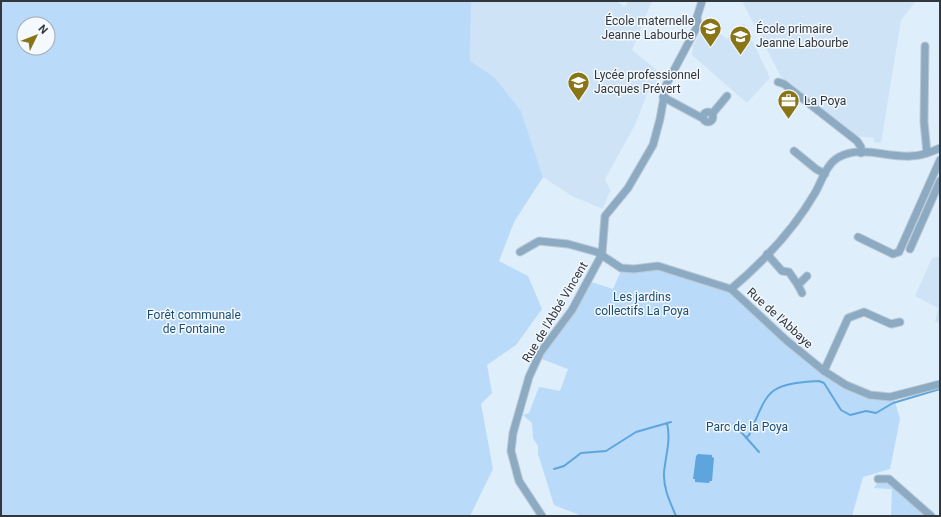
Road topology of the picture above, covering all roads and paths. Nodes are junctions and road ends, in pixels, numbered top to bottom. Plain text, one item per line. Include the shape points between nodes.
1 (702, 1) edge
2 (925, 46) dead end
3 (778, 82) dead end
4 (727, 96) dead end
5 (663, 98) junction
6 (940, 148) edge
7 (794, 151) dead end
8 (861, 153) junction
9 (927, 153) junction
10 (940, 160) edge
11 (825, 174) junction
12 (940, 181) edge
13 (858, 237) dead end
14 (910, 249) dead end
15 (520, 252) dead end
16 (602, 254) junction
17 (768, 254) junction
18 (807, 276) dead end
19 (798, 285) junction
20 (731, 289) junction
21 (802, 293) dead end
22 (900, 322) dead end
23 (824, 371) junction
24 (940, 384) edge
25 (878, 479) dead end
26 (542, 516) edge
27 (931, 516) edge

1 - 5 street via 696,28 666,85
2 - 9 street via 924,122
3 - 8 street via 857,141
4 - 5 street via 712,114 714,117 711,121 706,121
5 - 16 street via 653,145 628,188 605,216
6 - 9 street
7 - 11 street
8 - 9 street via 873,152 895,156
8 - 11 street via 839,157 832,162
10 - 13 street via 899,252 893,254
11 - 17 street via 808,204
12 - 14 street
15 - 16 street, Rue de l'Abbaye via 534,243 543,241 568,244
16 - 20 street, Rue de l'Abbaye via 621,268 658,266
16 - 26 street, Rue de l'Abbé Vincent via 572,310 540,353 529,377 513,433 510,450 519,481
17 - 19 street via 782,271 789,272
17 - 20 street
18 - 19 street
19 - 21 street
20 - 23 street, Rue de l'Abbaye
22 - 23 street via 891,324 864,312 848,318
23 - 24 street, Rue de l'Abbaye via 846,385 875,397 899,396
25 - 27 street via 889,479

